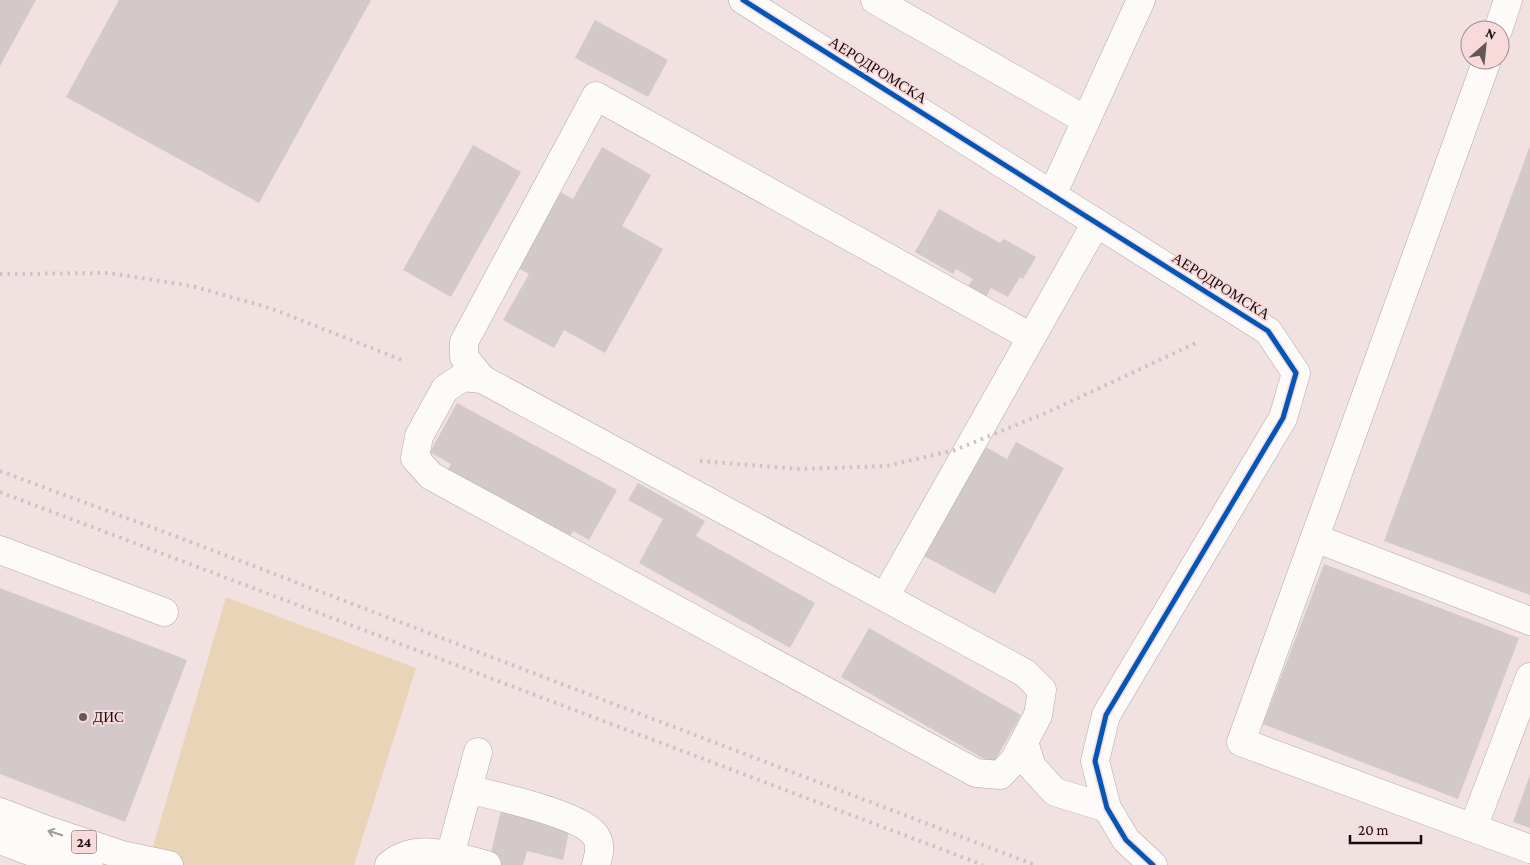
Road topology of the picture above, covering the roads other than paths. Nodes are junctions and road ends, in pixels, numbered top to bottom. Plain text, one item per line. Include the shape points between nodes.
1 (743, 0) edge
2 (875, 0) edge
3 (1141, 0) edge
4 (1508, 0) edge
5 (1501, 20) edge
6 (1483, 70) edge
7 (1086, 120) junction
8 (1052, 195) junction
9 (1096, 222) junction
10 (1031, 337) junction
11 (482, 379) junction
12 (1315, 538) junction
13 (0, 550) edge
14 (885, 597) junction
15 (164, 612) dead end
16 (1530, 621) edge
17 (1530, 679) edge
18 (1024, 742) junction
19 (478, 752) dead end
20 (468, 789) junction
21 (1106, 808) junction
22 (0, 812) edge
23 (1473, 828) junction
24 (0, 840) edge
25 (1530, 849) edge
26 (90, 855) edge
27 (450, 856) junction
28 (67, 865) edge
29 (170, 865) edge
30 (389, 865) edge
31 (487, 865) edge
32 (596, 865) edge
33 (1153, 865) edge

1 - 8 street, АЕРОДРОМСКА
2 - 7 street
3 - 7 street
4 - 5 street
6 - 12 street
7 - 8 street
8 - 9 street, АЕРОДРОМСКА
9 - 10 street
9 - 21 street, АЕРОДРОМСКА via 1268,331 1296,373 1283,418 1106,715 1095,760
10 - 11 street via 596,96 464,342 464,357
10 - 14 street
11 - 14 street
11 - 18 street via 463,377 445,388 419,436 415,458 432,476 976,773 1000,775 1013,762
12 - 16 street
12 - 23 street via 1241,742
13 - 15 street
14 - 18 street via 1025,673 1042,690 1038,715
17 - 23 street
18 - 21 street via 1032,767 1055,792
19 - 20 street
20 - 27 street
20 - 32 street via 568,816 586,826 596,835 600,848
21 - 33 street, АЕРОДРОМСКА via 1126,840
26 -> 22 street, 24
23 - 25 street
24 - 28 street, 24
26 - 29 street, 24 via 122,855
27 - 30 street via 412,852
27 - 31 street

